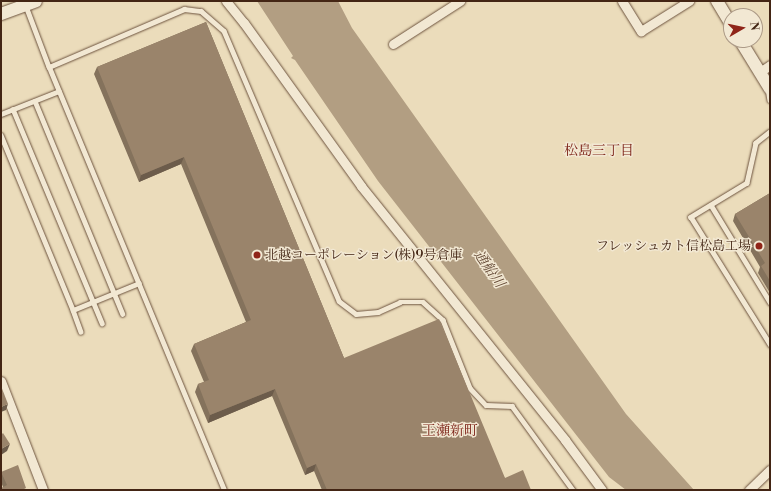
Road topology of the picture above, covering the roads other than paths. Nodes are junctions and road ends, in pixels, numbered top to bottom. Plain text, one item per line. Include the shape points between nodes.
1 (226, 1) edge
2 (460, 1) edge
3 (622, 1) edge
4 (689, 1) edge
5 (717, 1) edge
6 (30, 3) edge
7 (723, 11) edge
8 (1, 14) edge
9 (394, 44) dead end
10 (745, 48) edge
11 (770, 65) edge
12 (49, 66) junction
13 (760, 72) junction
14 (769, 88) edge
15 (59, 91) junction
16 (770, 100) edge
17 (35, 101) junction
18 (13, 110) junction
19 (1, 114) edge
20 (770, 132) edge
21 (1, 135) edge
22 (711, 206) junction
23 (138, 283) junction
24 (114, 293) junction
25 (93, 302) junction
26 (770, 302) edge
27 (73, 310) junction
28 (123, 314) dead end
29 (102, 323) dead end
30 (81, 332) dead end
31 (770, 344) edge
32 (1, 381) edge
33 (770, 470) edge
34 (43, 490) edge
35 (224, 490) edge
36 (573, 490) edge
37 (602, 490) edge
38 (749, 490) edge

1 - 37 street via 361,186 566,440
2 - 9 street
3 - 4 street via 642,31
5 - 7 street
6 - 8 street
6 - 12 lane
10 - 13 street
11 - 13 street
12 - 15 lane
12 - 36 lane via 184,9 201,11 224,32 339,301 356,314 378,312 400,302 423,302 443,320 470,388 486,405 512,406
13 - 14 street
14 - 16 lane
15 - 17 lane
15 - 23 lane
17 - 18 lane
17 - 24 lane
18 - 19 lane
18 - 25 lane
20 - 22 lane via 756,143 747,183
21 - 27 lane
22 - 26 lane
22 - 31 lane via 692,217
23 - 24 lane
23 - 35 lane
24 - 25 lane
24 - 28 lane
25 - 27 lane
25 - 29 lane
27 - 30 lane
32 - 34 street
33 - 38 street

